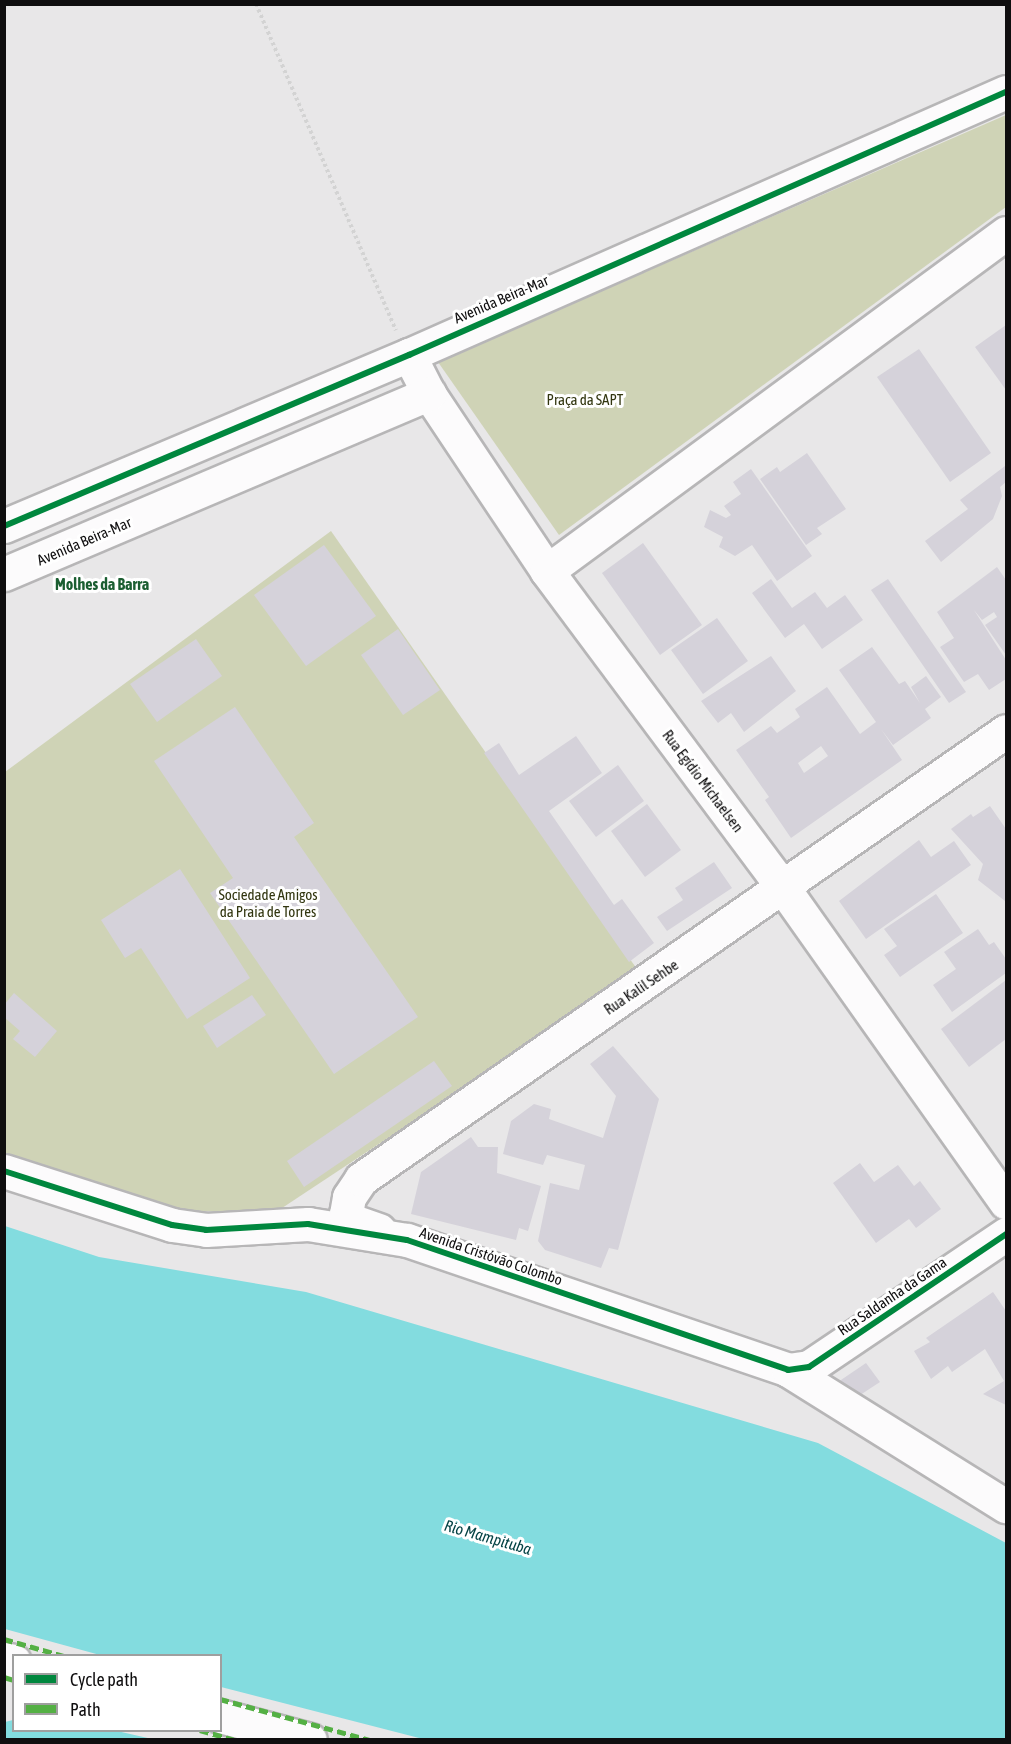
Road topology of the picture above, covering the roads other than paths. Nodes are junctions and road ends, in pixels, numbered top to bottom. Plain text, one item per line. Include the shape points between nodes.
1 (1006, 92) edge
2 (1006, 233) edge
3 (409, 355) junction
4 (429, 394) junction
5 (4, 526) edge
6 (547, 571) junction
7 (4, 574) edge
8 (1006, 731) edge
9 (784, 889) junction
10 (4, 1171) edge
11 (1006, 1202) edge
12 (1006, 1234) edge
13 (407, 1239) junction
14 (788, 1370) junction
15 (1006, 1506) edge
16 (222, 1717) edge
17 (310, 1740) edge

1 - 3 street, Avenida Beira-Mar
2 - 6 street
3 - 4 street, Rua Egídio Michaelsen
3 - 5 street, Avenida Beira-Mar
4 - 6 street, Rua Egídio Michaelsen
4 - 7 street, Avenida Beira-Mar
6 - 9 street, Rua Egídio Michaelsen
8 - 9 street, Rua Kalil Sehbe
9 - 11 street, Rua Egídio Michaelsen
9 - 13 street, Rua Kalil Sehbe via 361,1179 347,1204 348,1218
10 - 13 street, Avenida Cristóvão Colombo via 172,1225 206,1230 308,1224
12 - 14 street, Rua Saldanha da Gama via 809,1367
13 - 14 street, Avenida Cristóvão Colombo
14 - 15 street, Avenida Cristóvão Colombo
16 - 17 street

